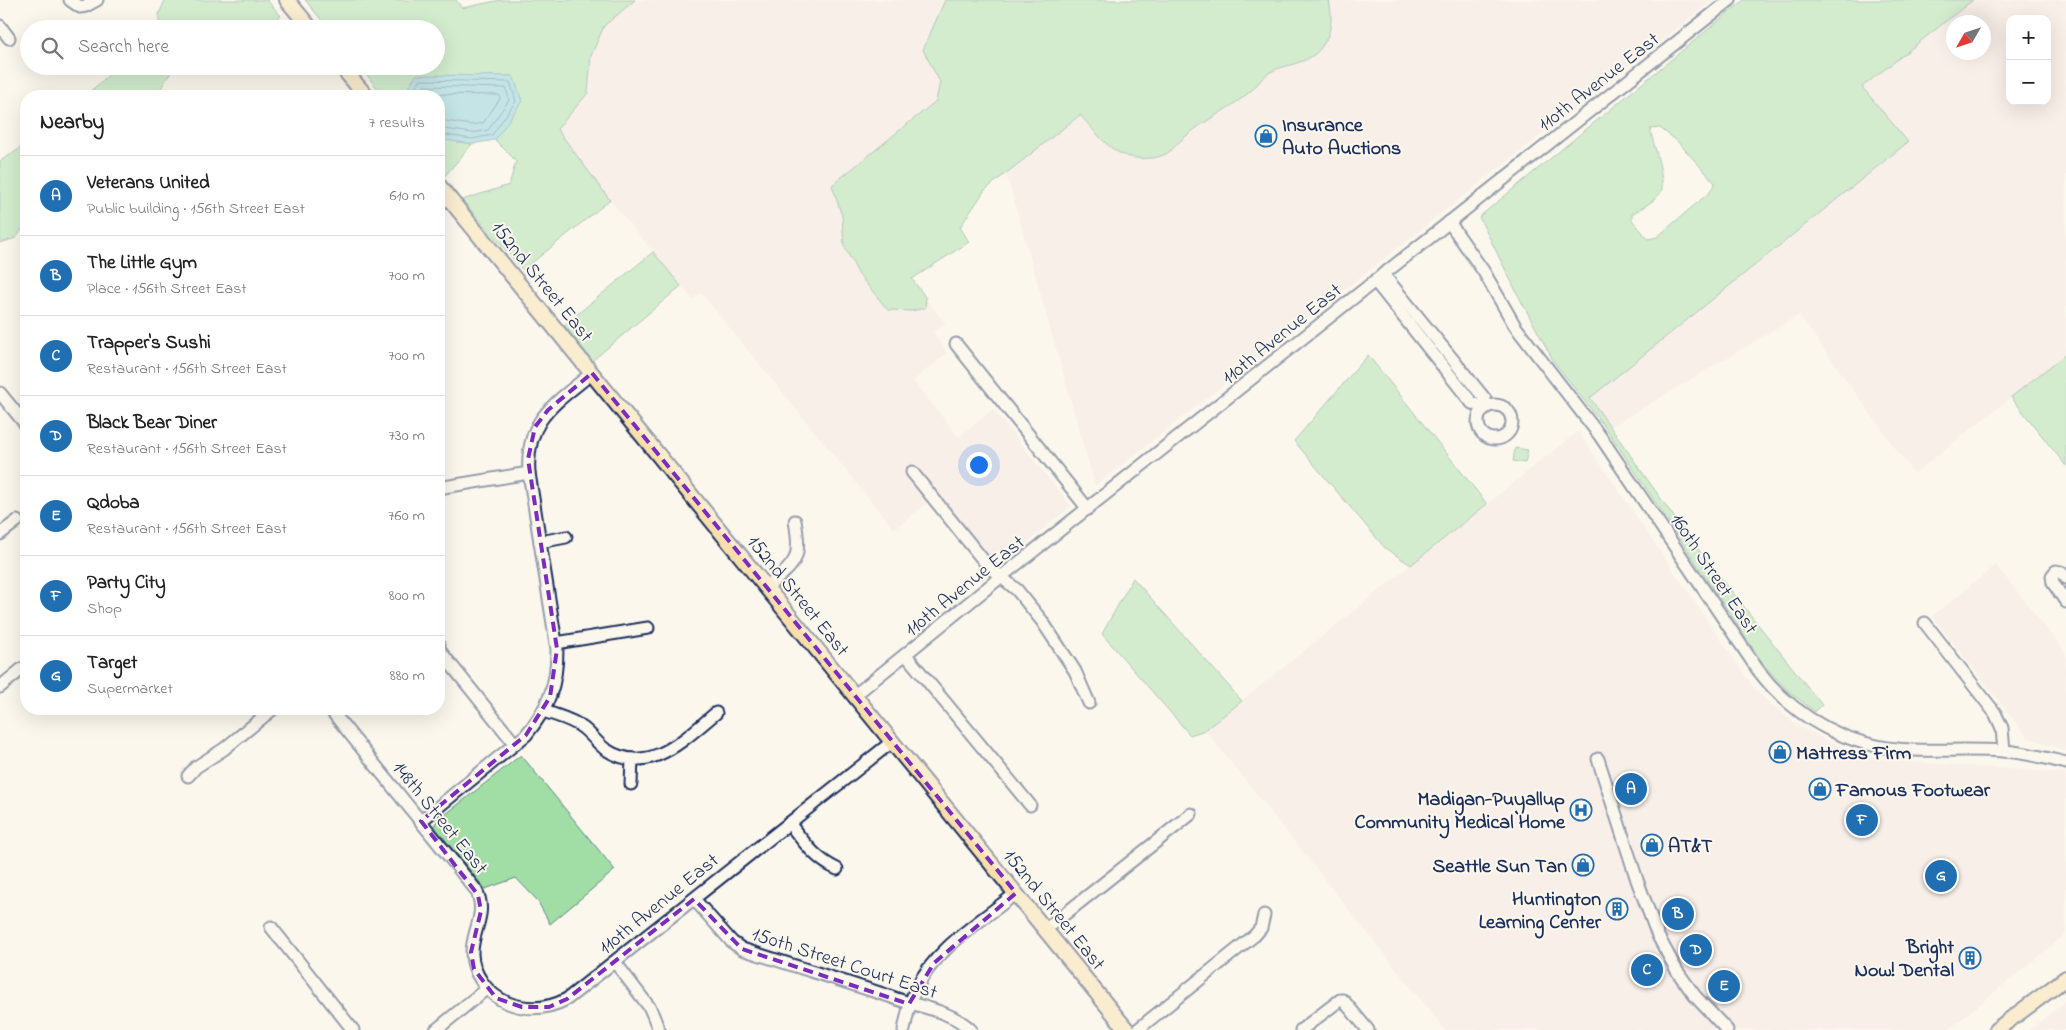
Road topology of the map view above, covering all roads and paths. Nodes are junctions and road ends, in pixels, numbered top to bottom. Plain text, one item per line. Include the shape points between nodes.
1 (70, 0) edge
2 (97, 0) edge
3 (287, 0) edge
4 (1730, 0) edge
5 (304, 20) edge
6 (0, 26) edge
7 (10, 38) dead end
8 (348, 75) edge
9 (361, 90) edge
10 (445, 199) edge
11 (1449, 222) junction
12 (1380, 277) junction
13 (956, 344) dead end
14 (592, 373) junction
15 (0, 393) edge
16 (1484, 408) dead end
17 (20, 418) edge
18 (912, 472) dead end
19 (529, 473) junction
20 (445, 486) edge
21 (1088, 509) junction
22 (17, 521) dead end
23 (795, 521) dead end
24 (0, 534) edge
25 (566, 537) dead end
26 (540, 542) junction
27 (1002, 576) junction
28 (2066, 578) edge
29 (767, 587) junction
30 (2066, 602) edge
31 (1925, 623) dead end
32 (648, 628) dead end
33 (556, 643) junction
34 (906, 655) junction
35 (445, 657) edge
36 (20, 671) edge
37 (0, 687) edge
38 (855, 695) junction
39 (1089, 703) dead end
40 (544, 711) junction
41 (716, 713) dead end
42 (266, 715) edge
43 (335, 715) edge
44 (893, 741) junction
45 (515, 744) junction
46 (2004, 751) junction
47 (632, 759) junction
48 (1598, 759) dead end
49 (2066, 763) edge
50 (188, 776) dead end
51 (631, 784) dead end
52 (1030, 805) dead end
53 (1191, 814) dead end
54 (421, 821) junction
55 (789, 823) junction
56 (837, 869) dead end
57 (1016, 894) junction
58 (694, 899) junction
59 (1264, 915) dead end
60 (271, 927) dead end
61 (1046, 929) junction
62 (615, 962) junction
63 (2064, 983) edge
64 (486, 989) junction
65 (909, 1004) junction
66 (353, 1030) edge
67 (436, 1030) edge
68 (659, 1030) edge
69 (904, 1030) edge
70 (971, 1030) edge
71 (1127, 1030) edge
72 (1137, 1030) edge
73 (1301, 1030) edge
74 (1368, 1030) edge
75 (1727, 1030) edge
76 (1996, 1030) edge

1 - 2 street via 80,7
3 - 5 main road
4 - 11 street, 110th Avenue East
6 - 7 street
8 - 9 main road
10 - 14 main road, 152nd Street East
11 - 12 street, 110th Avenue East
11 - 46 street, 160th Street East via 1516,326 1600,436 1747,655 1778,695 1829,731 1870,745 1910,750
12 - 16 street via 1472,403
12 - 21 street, 110th Avenue East
13 - 21 street
14 - 19 street via 548,410 535,427 528,450
14 - 29 main road, 152nd Street East
15 - 17 street
18 - 27 street via 988,566
19 - 20 street
19 - 26 street
21 - 27 street, 110th Avenue East
22 - 24 street
23 - 29 street via 799,543 796,556 787,570
25 - 26 street
26 - 33 street
27 - 34 street, 110th Avenue East
27 - 39 street via 1017,590 1061,648
28 - 30 street via 2056,571 2052,576
29 - 38 main road, 152nd Street East
31 - 46 street via 1995,713 2002,728
32 - 33 street
33 - 40 street via 556,675
34 - 38 street, 110th Avenue East
34 - 52 street
35 - 45 street
36 - 37 street
38 - 44 main road, 152nd Street East
40 - 45 street
40 - 47 street via 576,723 613,754
41 - 47 street via 667,752 648,759
42 - 50 street
43 - 54 street, 148th Street East
44 - 55 street, 110th Avenue East
44 - 57 main road, 152nd Street East
45 - 54 street
46 - 49 street, 160th Street East
47 - 51 street
48 - 75 street via 1658,936 1695,996
53 - 61 street
54 - 64 street, 148th Street East via 478,895 481,911 472,944 472,961
55 - 56 street via 815,856
55 - 58 street, 110th Avenue East
57 - 61 main road, 152nd Street East
57 - 65 street via 934,963
58 - 62 street, 110th Avenue East
58 - 65 street, 150th Street Court East via 742,949
59 - 72 street via 1256,935
60 - 66 street
61 - 71 main road, 152nd Street East
62 - 64 street, 110th Avenue East via 567,999 549,1007 514,1005 496,998
62 - 68 street via 650,1008
63 - 76 main road
64 - 67 street
65 - 69 street
65 - 70 street, 150th Street Court East via 948,1016
73 - 74 street via 1343,1000

